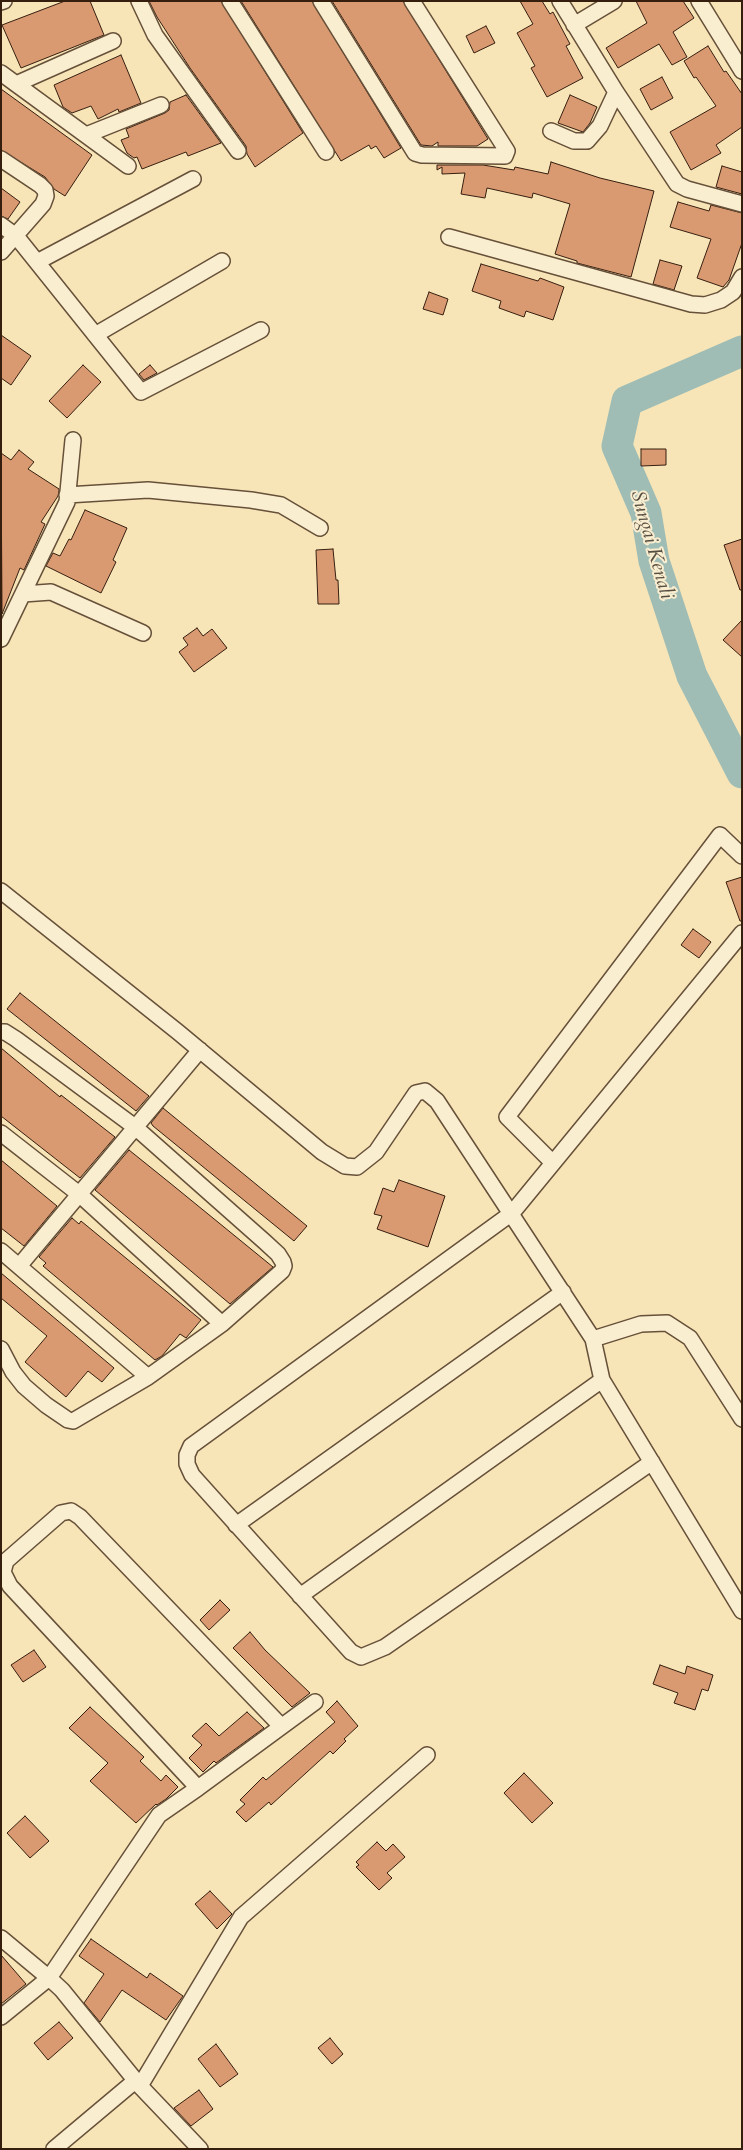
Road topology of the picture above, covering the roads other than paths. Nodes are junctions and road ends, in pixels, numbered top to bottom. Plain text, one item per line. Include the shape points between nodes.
1 (139, 1) edge
2 (230, 1) edge
3 (321, 1) edge
4 (412, 1) edge
5 (560, 1) edge
6 (614, 1) edge
7 (698, 1) edge
8 (574, 25) junction
9 (113, 41) dead end
10 (742, 71) edge
11 (1, 73) edge
12 (16, 84) junction
13 (616, 92) junction
14 (161, 105) dead end
15 (552, 131) dead end
16 (86, 135) junction
17 (238, 151) dead end
18 (326, 152) dead end
19 (1, 159) edge
20 (128, 166) dead end
21 (193, 179) dead end
22 (742, 204) edge
23 (1, 225) edge
24 (16, 236) junction
25 (449, 237) dead end
26 (1, 252) edge
27 (222, 261) dead end
28 (37, 262) junction
29 (742, 277) edge
30 (261, 330) dead end
31 (95, 335) junction
32 (74, 440) dead end
33 (67, 495) junction
34 (320, 528) dead end
35 (23, 594) junction
36 (143, 633) dead end
37 (1, 639) edge
38 (742, 856) edge
39 (1, 891) edge
40 (742, 933) edge
41 (1, 1032) edge
42 (200, 1050) junction
43 (136, 1127) junction
44 (1, 1133) edge
45 (553, 1163) junction
46 (79, 1194) junction
47 (512, 1213) junction
48 (3, 1254) edge
49 (20, 1265) junction
50 (563, 1292) junction
51 (222, 1324) junction
52 (593, 1339) junction
53 (1, 1349) edge
54 (148, 1377) junction
55 (602, 1380) junction
56 (742, 1419) edge
57 (652, 1462) junction
58 (236, 1525) junction
59 (300, 1596) junction
60 (742, 1611) edge
61 (315, 1702) dead end
62 (282, 1726) junction
63 (427, 1755) dead end
64 (198, 1788) junction
65 (1, 1938) edge
66 (49, 1978) junction
67 (1, 2017) edge
68 (138, 2084) junction
69 (54, 2149) edge
70 (200, 2149) edge

1 - 17 street via 155,35
2 - 18 street
3 - 4 street via 415,153 505,156 507,151
5 - 8 street
6 - 8 street
7 - 10 street
8 - 13 street
9 - 12 street
11 - 12 street
12 - 16 street
13 - 15 street via 600,126 587,141 574,141
13 - 22 street via 677,184
14 - 16 street
16 - 20 street
19 - 24 street via 45,190 44,204
21 - 28 street
23 - 24 street
24 - 26 street
24 - 28 street
25 - 29 street via 691,304 705,305 720,300 733,292
27 - 31 street
28 - 31 street
30 - 31 street via 141,392
32 - 33 street
33 - 34 street via 148,490 251,500 281,505
33 - 35 street
35 - 36 street via 51,592
35 - 37 street
38 - 45 street via 720,835 507,1117
39 - 42 street
40 - 45 street
41 - 43 street via 16,1039
42 - 43 street
42 - 47 street via 322,1152 346,1166 357,1167 376,1152 416,1093 425,1092 437,1101
43 - 46 street
43 - 51 street via 284,1262 282,1271
44 - 46 street
45 - 47 street
46 - 49 street
46 - 51 street
47 - 50 street
47 - 58 street via 192,1446 187,1455 192,1475
48 - 49 street
49 - 54 street
50 - 52 street
50 - 58 street
51 - 54 street
52 - 55 street
52 - 56 street via 641,1324 667,1323 690,1338
53 - 54 street via 24,1386 68,1420 80,1418
55 - 57 street
55 - 59 street
57 - 59 street via 385,1647 369,1654 361,1656 351,1652
57 - 60 street
58 - 59 street
61 - 62 street
62 - 64 street
62 - 64 street via 80,1517 71,1511 61,1513 6,1561 3,1572 10,1586
63 - 68 street via 241,1917
64 - 66 street via 158,1815
65 - 66 street
66 - 67 street
66 - 68 street
68 - 69 street
68 - 70 street

